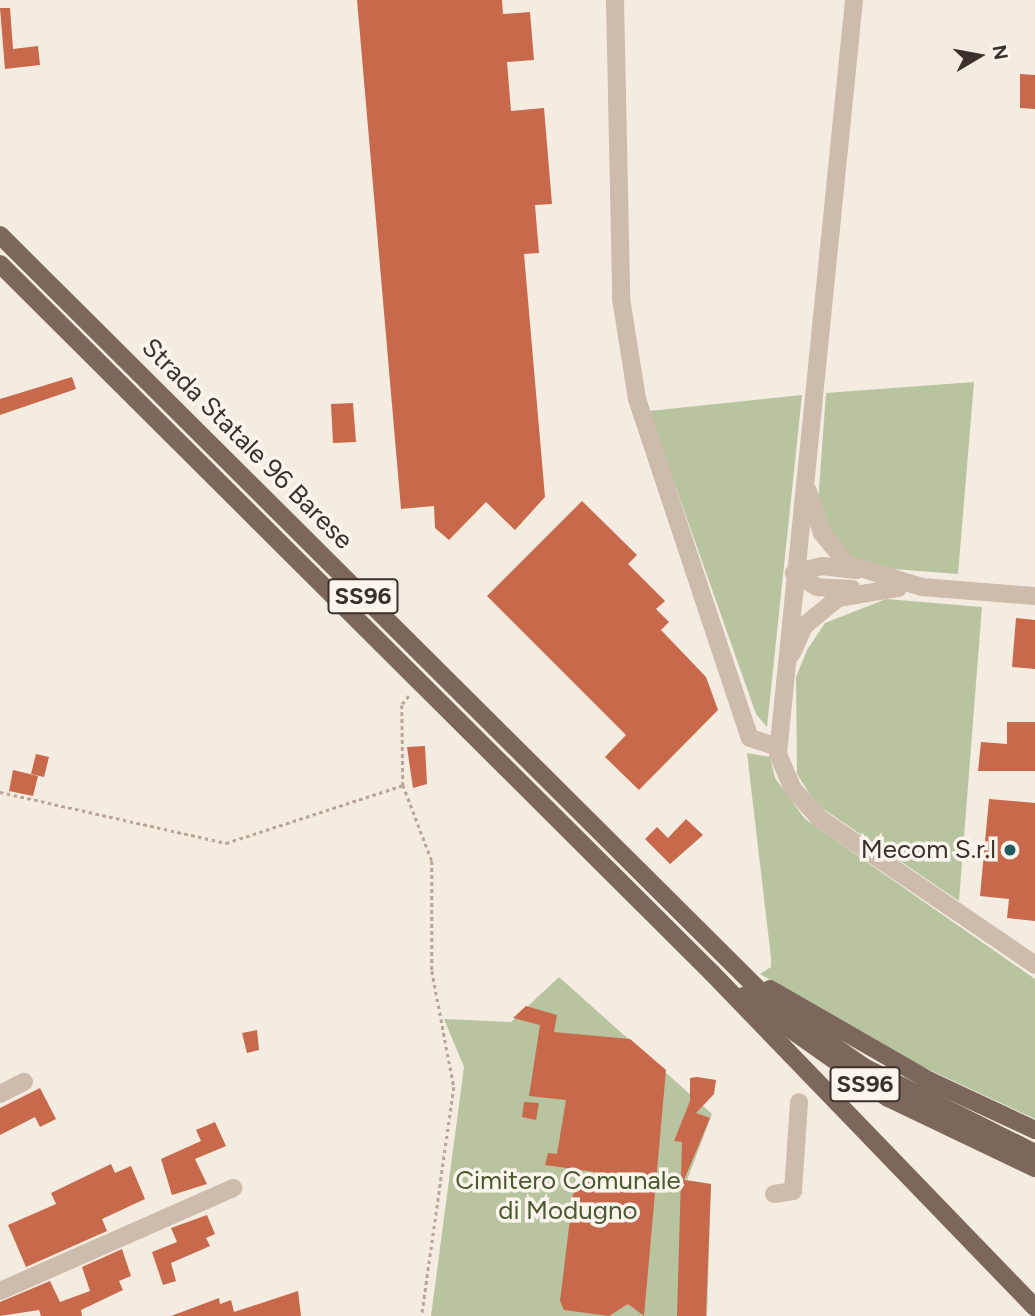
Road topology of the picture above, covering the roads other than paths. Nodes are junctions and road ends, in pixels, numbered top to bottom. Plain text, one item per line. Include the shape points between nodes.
1 (615, 0) edge
2 (854, 0) edge
3 (0, 235) edge
4 (0, 264) edge
5 (804, 467) junction
6 (794, 573) junction
7 (862, 580) junction
8 (1035, 596) edge
9 (783, 686) junction
10 (778, 747) junction
11 (726, 957) junction
12 (1035, 965) edge
13 (712, 973) junction
14 (24, 1082) dead end
15 (0, 1094) edge
16 (799, 1102) dead end
17 (1035, 1130) edge
18 (1035, 1153) edge
19 (1035, 1168) edge
20 (233, 1188) dead end
21 (774, 1194) dead end
22 (941, 1211) junction
23 (0, 1290) edge
24 (1035, 1307) edge
25 (1029, 1316) edge

1 - 10 street via 621,298 637,398 750,738
2 - 5 street
3 - 11 main road, Strada Statale 96 Barese / SS96
4 - 13 main road, Strada Statale 96 Barese / SS96
5 - 6 street
5 - 7 street via 822,533
6 - 7 street via 822,566
6 - 9 street
7 - 8 street
7 - 9 street via 804,626
9 - 10 street
10 - 12 street via 793,789 819,818
11 - 17 main road via 835,1028
11 - 18 main road, SS96 via 772,1003 864,1067
13 - 19 main road, SS96 via 863,1083
13 - 22 main road, SS96
14 - 15 street
16 - 21 street via 793,1191
20 - 23 street
22 - 24 main road, SS96
22 - 25 main road

